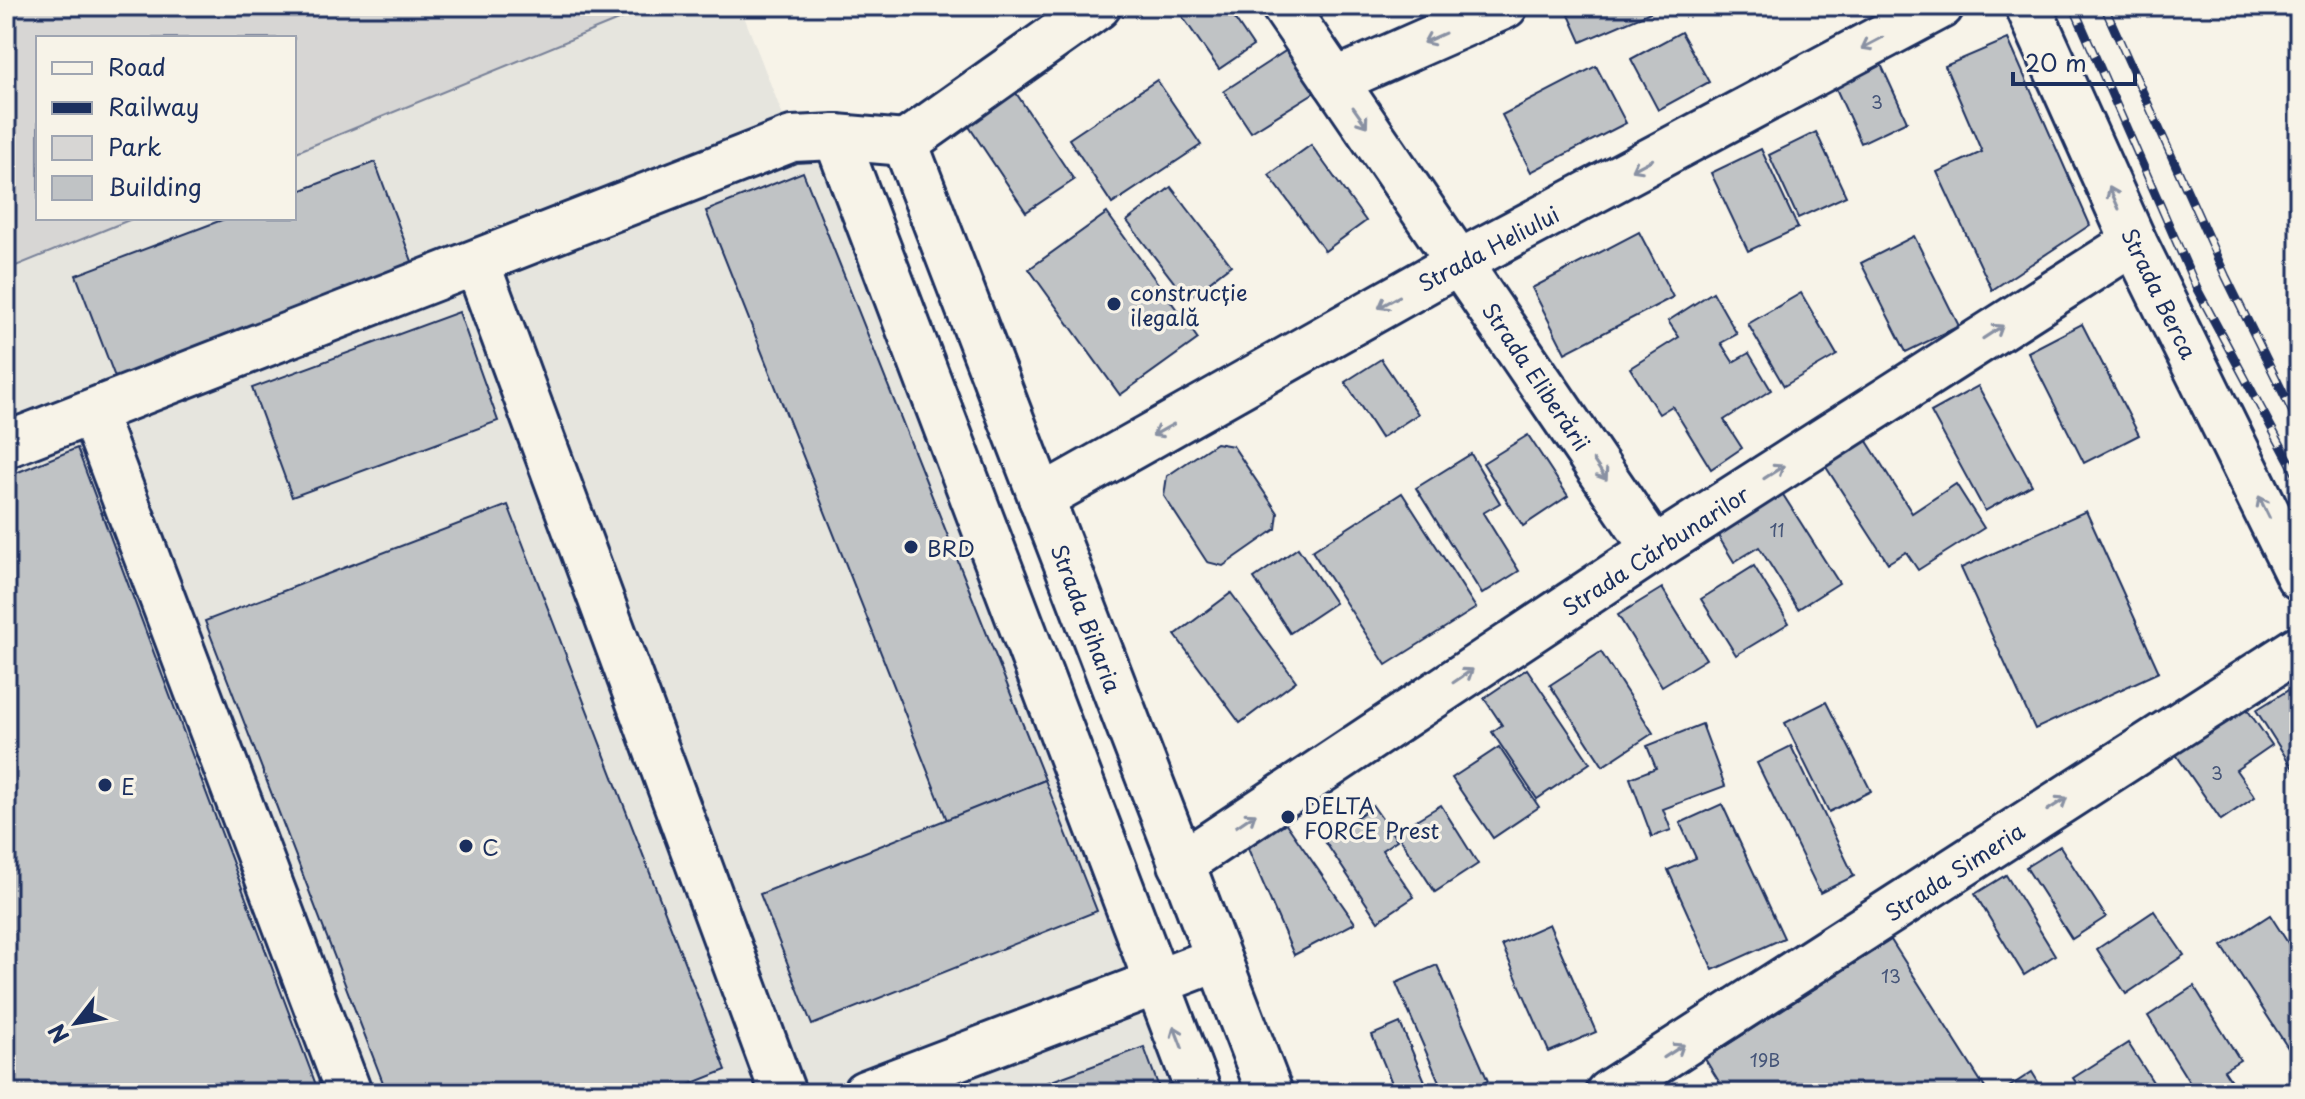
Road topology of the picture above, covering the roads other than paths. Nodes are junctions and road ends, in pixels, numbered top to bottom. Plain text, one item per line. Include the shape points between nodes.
1 (1098, 6) edge
2 (1284, 6) edge
3 (1505, 6) edge
4 (1941, 6) edge
5 (2028, 6) edge
6 (1335, 81) junction
7 (836, 137) junction
8 (905, 143) junction
9 (2134, 242) junction
10 (1460, 262) junction
11 (477, 263) junction
12 (92, 412) junction
13 (6, 445) edge
14 (1041, 498) junction
15 (1654, 549) junction
16 (2299, 577) edge
17 (2299, 648) edge
18 (1181, 864) junction
19 (1218, 959) junction
20 (1157, 981) junction
21 (349, 1093) edge
22 (783, 1093) edge
23 (865, 1093) edge
24 (1199, 1093) edge
25 (1270, 1093) edge
26 (1608, 1093) edge

1 - 8 street
2 - 6 street, Strada Eliberării
3 -> 6 street
4 -> 10 street, Strada Heliului
9 -> 5 street, Strada Berca
6 -> 10 street, Strada Eliberării
7 - 8 street
7 - 11 street via 792,139
7 - 20 street
8 - 14 street, Strada Biharia
15 -> 9 street, Strada Cărbunarilor
16 -> 9 street, Strada Berca
10 -> 14 street, Strada Heliului
10 -> 15 street, Strada Eliberării
11 - 12 street
11 - 22 street
12 - 13 street
12 - 21 street
14 - 18 street, Strada Biharia
18 -> 15 street, Strada Cărbunarilor
26 -> 17 street, Strada Simeria
18 - 19 street, Strada Biharia
19 - 20 street
19 - 25 street, Strada Biharia
20 - 23 street
24 -> 20 street

